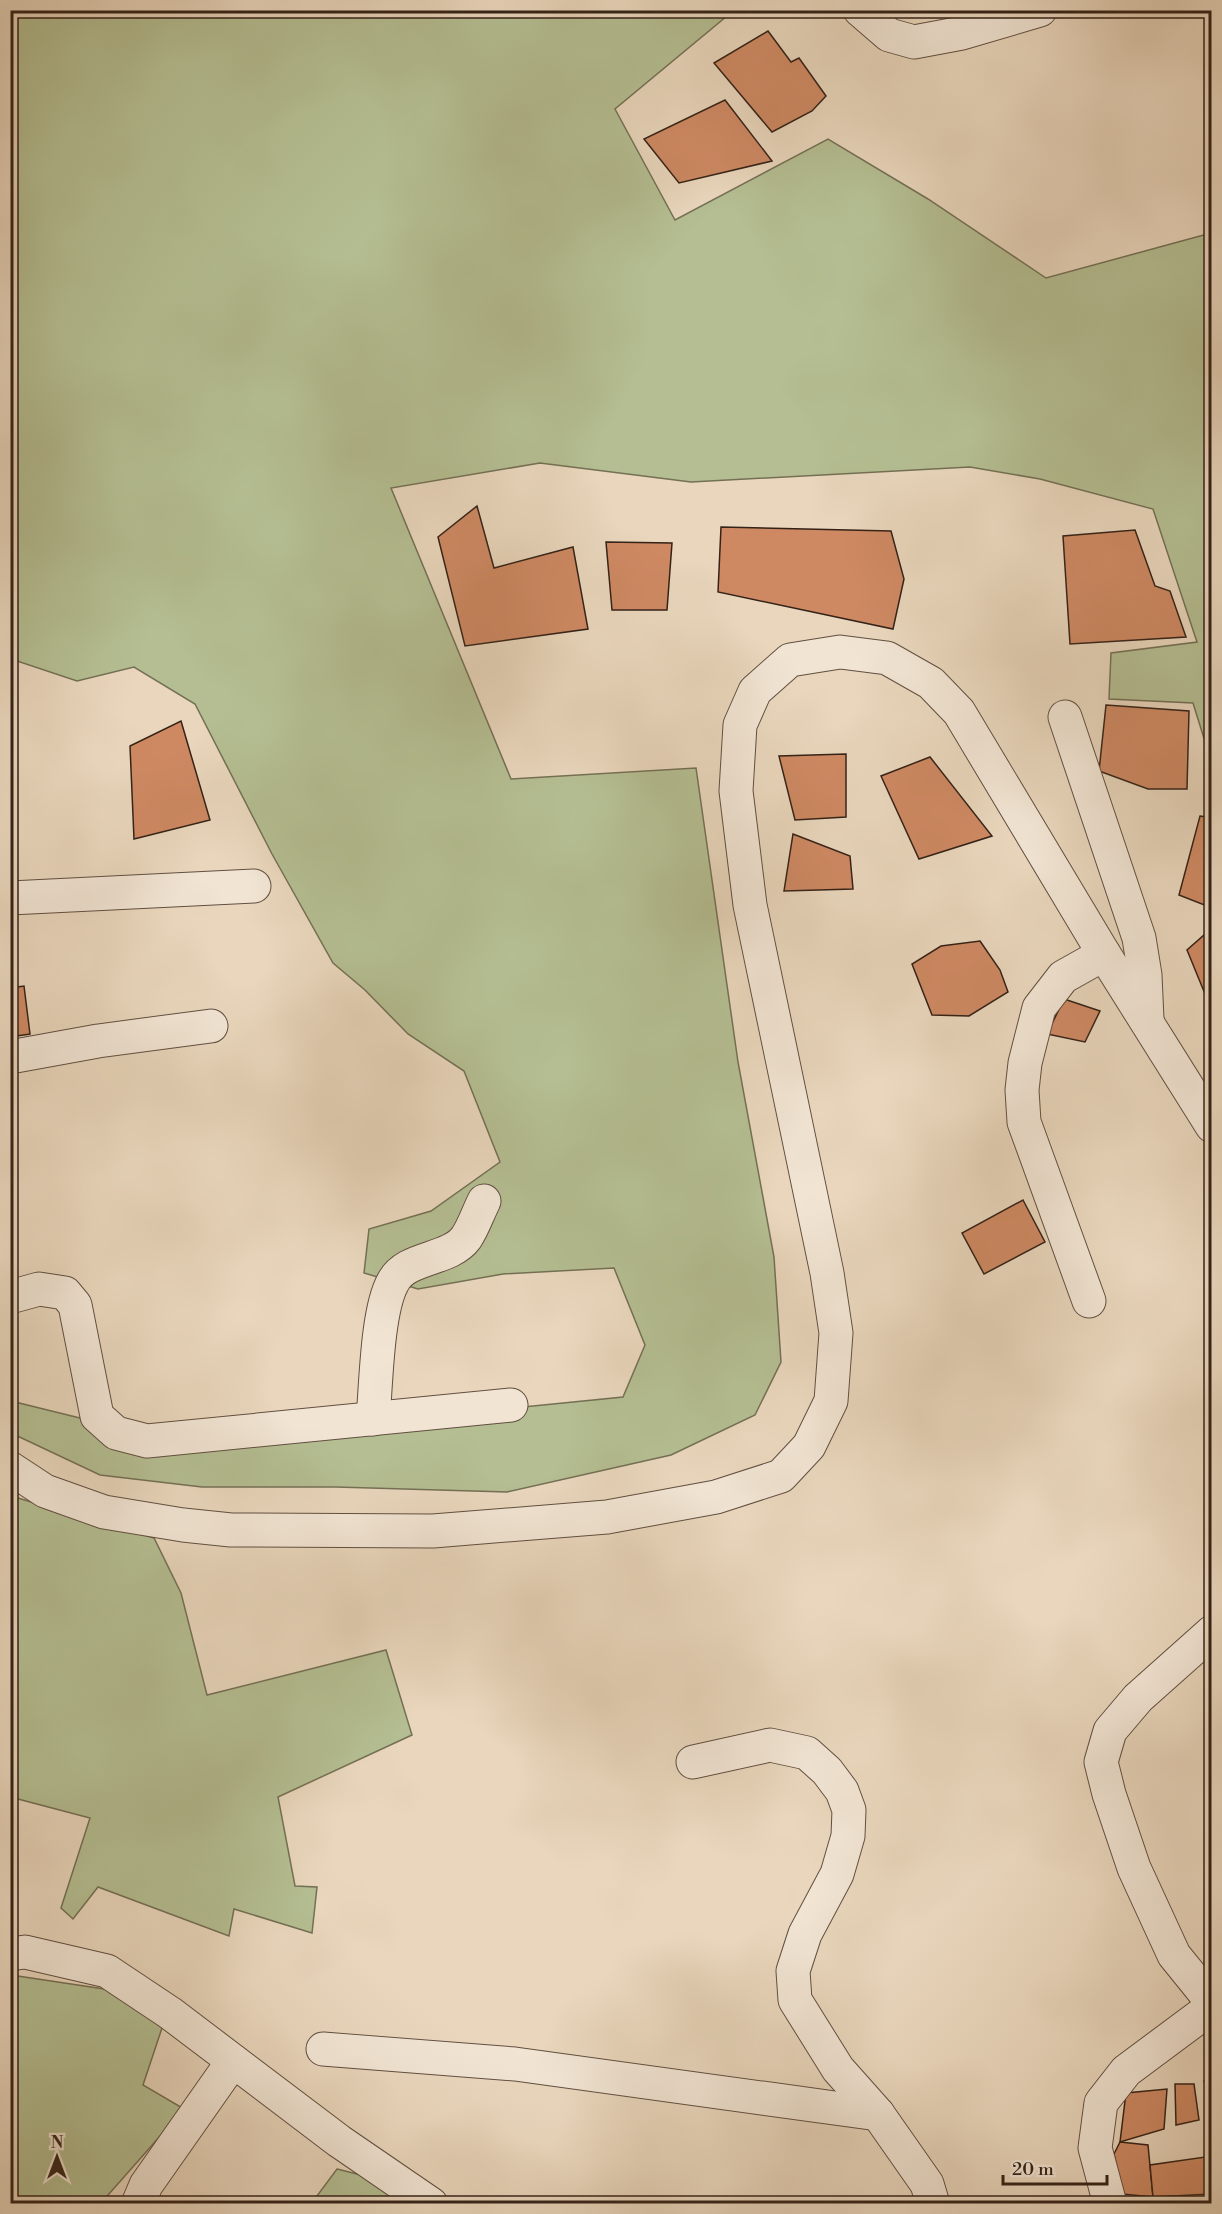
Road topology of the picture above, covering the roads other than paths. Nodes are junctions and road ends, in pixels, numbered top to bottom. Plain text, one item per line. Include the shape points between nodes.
1 (860, 10) edge
2 (1040, 10) edge
3 (1065, 717) dead end
4 (254, 886) dead end
5 (10, 898) edge
6 (1104, 954) junction
7 (1147, 1020) junction
8 (211, 1026) dead end
9 (10, 1057) edge
10 (1212, 1126) edge
11 (484, 1201) dead end
12 (10, 1297) edge
13 (1089, 1301) dead end
14 (511, 1405) dead end
15 (374, 1419) junction
16 (10, 1468) edge
17 (1212, 1632) edge
18 (693, 1762) dead end
19 (10, 1954) edge
20 (1212, 2002) edge
21 (1212, 2007) edge
22 (323, 2049) dead end
23 (233, 2061) junction
24 (878, 2114) junction
25 (138, 2204) edge
26 (431, 2204) edge
27 (933, 2204) edge
28 (1110, 2204) edge

1 - 2 street via 890,35 914,42 962,33
3 - 7 street via 1138,938
4 - 5 street
6 - 7 street
6 - 13 street via 1063,977 1039,1008 1022,1090 1024,1122
6 - 16 street via 959,712 931,682 887,658 840,652 790,660 754,691 740,725 736,791 750,905 836,1333 831,1401 809,1446 781,1476 716,1497 607,1517 433,1531 231,1530 104,1512 45,1491
7 - 10 street
8 - 9 street
11 - 15 street via 465,1240 444,1255 414,1263 393,1281 380,1337
12 - 15 street via 39,1289 65,1293 75,1305 97,1416 116,1433 147,1441
14 - 15 street
17 - 20 street via 1138,1698 1110,1731 1101,1762 1134,1868 1174,1955
18 - 24 street via 770,1745 807,1753 842,1791 849,1810 848,1836 837,1874 805,1934 793,1971 795,2000 838,2069
19 - 23 street via 25,1952 107,1971
21 - 28 street via 1126,2071 1101,2103 1095,2148
22 - 24 street via 515,2064
23 - 25 street via 146,2185
23 - 26 street
24 - 27 street via 927,2184

